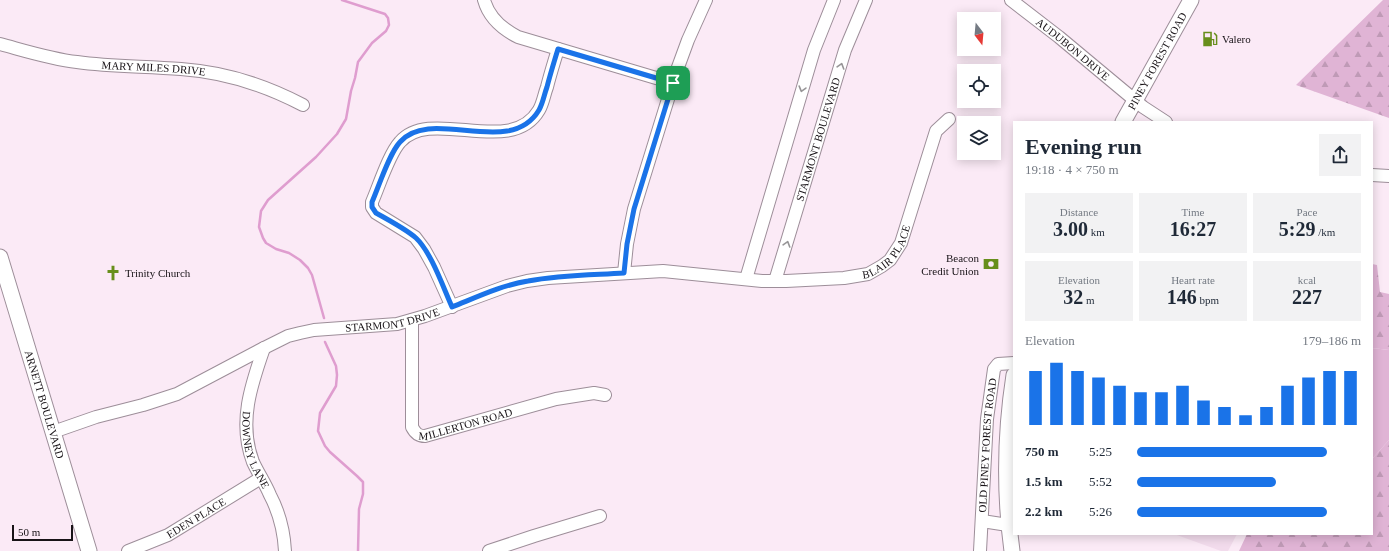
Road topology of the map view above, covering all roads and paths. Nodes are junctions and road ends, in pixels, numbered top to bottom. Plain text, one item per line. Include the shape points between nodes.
1 (484, 0) edge
2 (706, 0) edge
3 (834, 0) edge
4 (866, 0) edge
5 (1011, 0) edge
6 (1191, 0) edge
7 (0, 44) edge
8 (558, 49) junction
9 (673, 83) junction
10 (1134, 100) junction
11 (303, 105) dead end
12 (949, 120) dead end
13 (1124, 121) edge
14 (1165, 121) edge
15 (1373, 175) edge
16 (1389, 176) edge
17 (0, 258) edge
18 (624, 273) junction
19 (746, 279) junction
20 (775, 281) junction
21 (452, 307) junction
22 (412, 320) junction
23 (264, 348) junction
24 (1013, 363) edge
25 (1013, 383) edge
26 (605, 395) dead end
27 (53, 432) junction
28 (261, 478) junction
29 (600, 516) dead end
30 (982, 521) junction
31 (1008, 525) junction
32 (497, 550) edge
33 (89, 551) edge
34 (128, 551) edge
35 (285, 551) edge
36 (980, 551) edge
37 (1012, 551) edge

1 - 8 street via 494,19 509,33
2 - 9 street
3 -> 19 street via 814,50
20 -> 4 street, STARMONT BOULEVARD via 845,50
5 - 10 street, AUDUBON DRIVE
6 - 10 main road, PINEY FOREST ROAD
7 - 11 street, MARY MILES DRIVE via 77,62 213,73 260,86
8 - 9 street
8 - 21 street via 542,105 529,121 516,128 496,132 434,129 415,132 401,141 394,150 372,202 376,213 416,238 434,267
9 - 18 street via 634,209
10 - 13 main road, PINEY FOREST ROAD
10 - 14 street, AUDUBON DRIVE
12 - 20 street, BLAIR PLACE via 936,131 901,243 890,260 868,274 844,278
15 - 16 street
17 - 27 main road, ARNETT BOULEVARD
18 - 19 street, STARMONT DRIVE via 663,271
18 - 21 street, STARMONT DRIVE via 527,281
19 - 20 street, BLAIR PLACE
21 - 22 street, STARMONT DRIVE
22 - 23 street, STARMONT DRIVE via 397,324 314,330 288,336
22 - 26 street, MILLERTON ROAD via 412,427 421,436 556,398 594,393
23 - 27 street, STARMONT DRIVE via 178,394
23 - 28 street, DOWNEY LANE via 251,387 246,419 249,449
24 - 30 street, OLD PINEY FOREST ROAD via 998,364 994,369 987,419
25 - 31 main road via 1007,433
27 - 33 main road, ARNETT BOULEVARD
28 - 34 street, EDEN PLACE via 168,535
28 - 35 street, DOWNEY LANE via 282,527
29 - 32 street
30 - 31 street, OLD PINEY FOREST ROAD
30 - 36 street, OLD PINEY FOREST ROAD
31 - 37 main road

